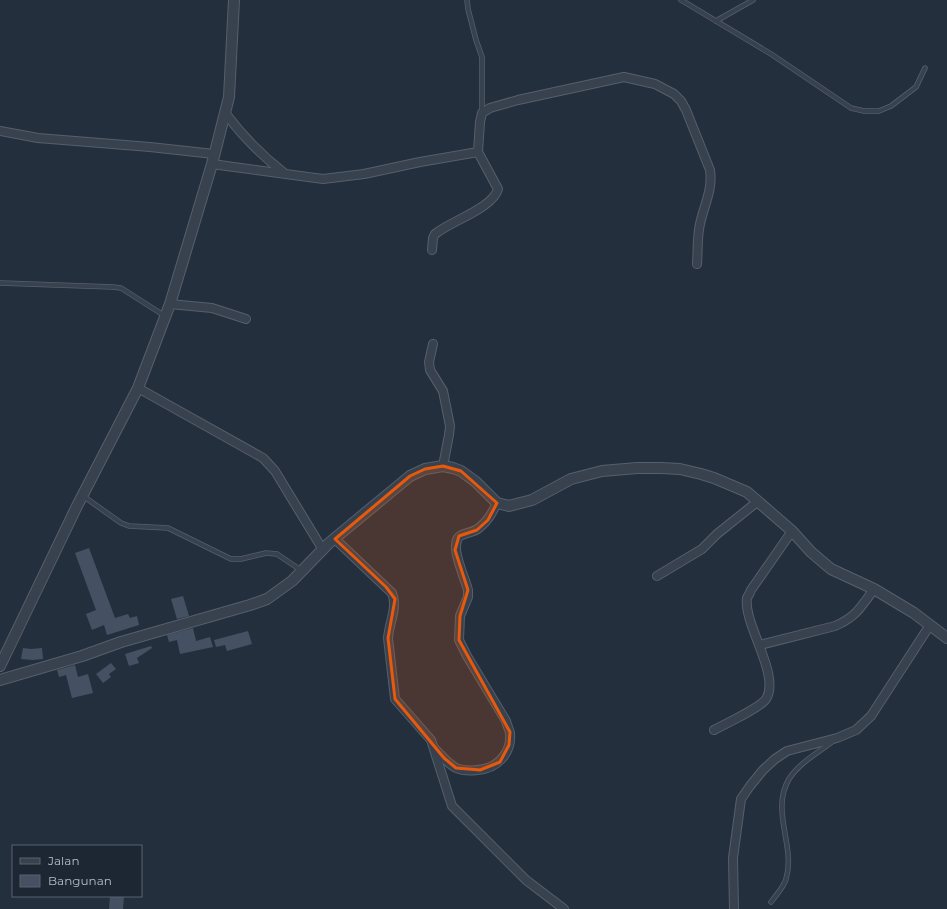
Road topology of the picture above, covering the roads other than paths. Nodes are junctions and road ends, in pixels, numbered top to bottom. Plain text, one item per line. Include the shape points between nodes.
1 (234, 0) edge
2 (467, 0) edge
3 (681, 0) edge
4 (753, 0) edge
5 (716, 21) junction
6 (925, 68) dead end
7 (482, 113) junction
8 (226, 114) junction
9 (0, 131) edge
10 (478, 152) junction
11 (213, 159) junction
12 (286, 174) junction
13 (432, 250) dead end
14 (697, 264) dead end
15 (0, 283) edge
16 (170, 304) junction
17 (165, 316) junction
18 (246, 319) dead end
19 (433, 344) dead end
20 (138, 388) junction
21 (443, 466) junction
22 (82, 495) junction
23 (757, 502) junction
24 (497, 503) junction
25 (792, 531) junction
26 (335, 538) junction
27 (323, 550) junction
28 (302, 571) junction
29 (657, 576) dead end
30 (874, 589) junction
31 (930, 625) junction
32 (947, 638) edge
33 (760, 645) junction
34 (0, 666) edge
35 (0, 680) edge
36 (714, 730) dead end
37 (837, 738) junction
38 (435, 749) junction
39 (771, 902) dead end
40 (564, 909) edge
41 (734, 909) edge

1 - 8 street via 230,98
2 - 7 lane via 482,57
3 - 5 lane
4 - 5 lane
5 - 6 lane via 771,54 851,108 864,111 879,111 901,100 916,87
7 - 10 street
7 - 14 street via 518,100 624,77 655,84 674,94 686,110 710,170 709,196 700,225
8 - 11 street
8 - 12 street via 245,139
9 - 11 street via 38,138 150,147
10 - 12 street via 342,178 323,179
10 - 13 street via 498,189 496,194 489,203 435,234
11 - 12 street
11 - 16 street
15 - 17 lane via 121,288
16 - 17 street
16 - 18 street via 212,308
17 - 20 street
19 - 21 street via 430,370 442,391 450,426
20 - 22 street
20 - 27 street via 263,458 275,471
21 - 24 street via 461,471
21 - 26 street via 425,469 410,476
22 - 28 lane via 115,520 129,526 168,528 230,559 266,553 277,554
22 - 34 street
23 - 24 street via 747,492 701,474 680,469 637,468 602,471 571,479 521,504 509,506
23 - 25 street
23 - 29 street via 702,549
24 - 38 street via 488,520 477,530 459,536 456,541 456,550 468,590 459,629 460,640 467,656 506,721 510,732 509,744 500,762 492,767 467,771 456,768
25 - 30 street via 831,569
25 - 33 street via 747,598 748,611
26 - 27 street
26 - 38 street via 392,593 395,599 388,638 395,699 432,740
27 - 28 street
28 - 35 street via 267,599
30 - 31 street
30 - 33 street via 847,621
31 - 32 street
31 - 37 street via 871,716 856,730
33 - 36 street via 769,684 766,698 758,706
37 - 39 lane via 798,769 783,792 781,812 788,868 786,880
37 - 41 street via 788,751 775,759 763,770 741,799 733,858
38 - 40 street via 452,806 526,880

